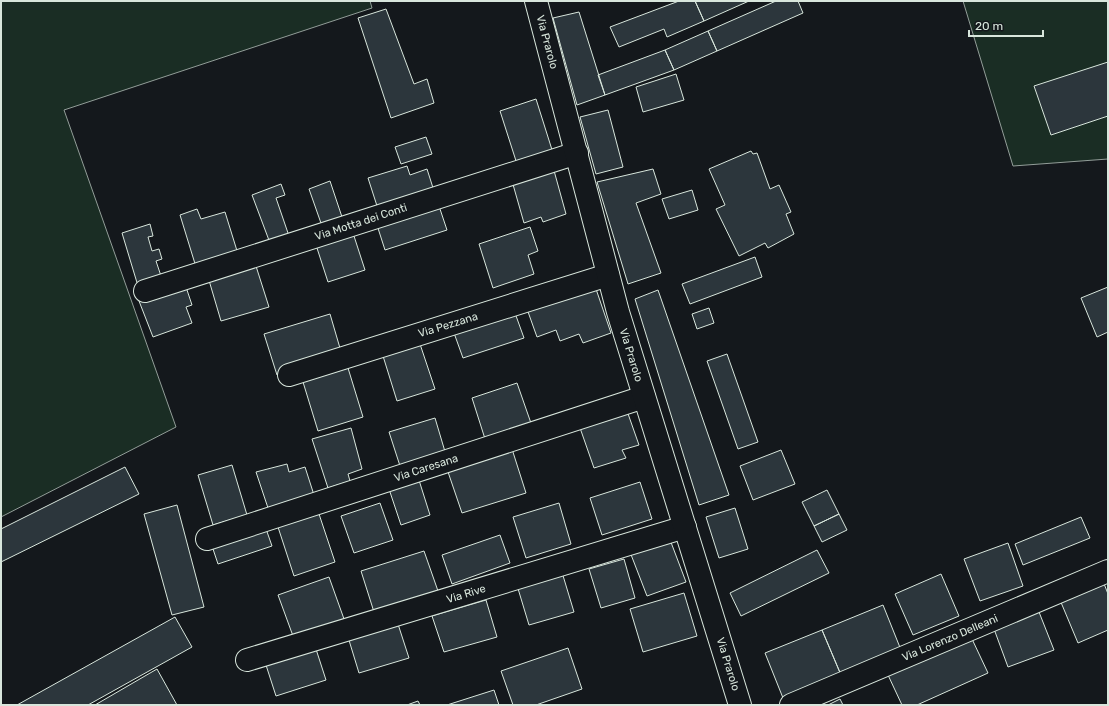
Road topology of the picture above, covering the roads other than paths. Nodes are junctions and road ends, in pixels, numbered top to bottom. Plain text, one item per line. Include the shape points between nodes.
1 (536, 1) edge
2 (577, 153) junction
3 (608, 275) junction
4 (145, 291) dead end
5 (289, 374) dead end
6 (644, 397) junction
7 (685, 527) junction
8 (207, 539) dead end
9 (1108, 571) edge
10 (247, 660) dead end
11 (740, 705) edge
12 (791, 705) edge

1 - 2 street, Via Prarolo
2 - 3 street, Via Prarolo
2 - 4 street, Via Motta dei Conti
3 - 5 street, Via Pezzana
3 - 6 street, Via Prarolo
6 - 7 street, Via Prarolo
6 - 8 street, Via Caresana
7 - 10 street, Via Rive
7 - 11 street, Via Prarolo
9 - 12 street, Via Lorenzo Delleani

